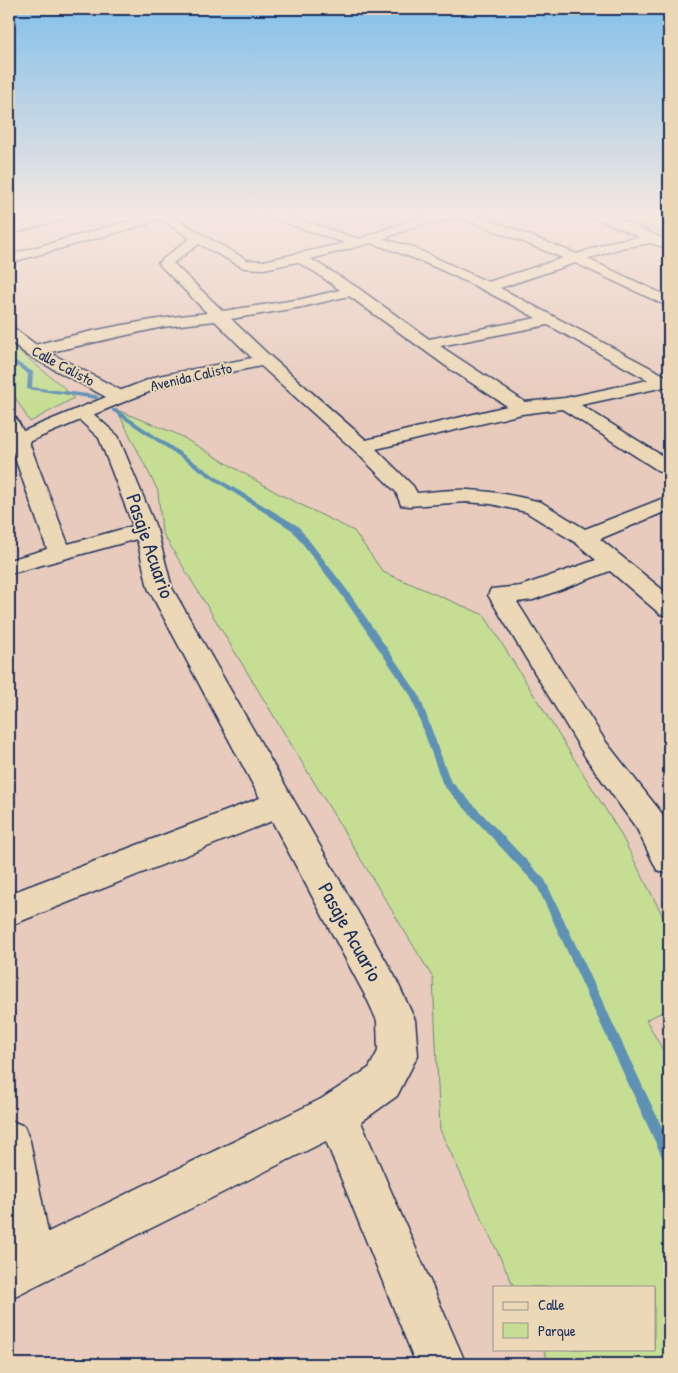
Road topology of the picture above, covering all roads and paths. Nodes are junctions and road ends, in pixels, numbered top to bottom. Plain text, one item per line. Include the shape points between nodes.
1 (180, 277) edge
2 (332, 277) edge
3 (466, 277) edge
4 (518, 277) edge
5 (615, 277) edge
6 (488, 287) junction
7 (354, 292) junction
8 (669, 303) edge
9 (220, 316) junction
10 (551, 320) junction
11 (9, 332) edge
12 (426, 344) junction
13 (33, 352) junction
14 (264, 360) junction
15 (667, 382) edge
16 (120, 397) junction
17 (565, 403) junction
18 (522, 408) junction
19 (82, 414) junction
20 (12, 435) edge
21 (362, 447) junction
22 (669, 469) edge
23 (669, 502) edge
24 (146, 530) junction
25 (584, 538) junction
26 (60, 553) junction
27 (612, 562) junction
28 (9, 567) edge
29 (669, 608) edge
30 (280, 804) junction
31 (669, 860) edge
32 (9, 910) edge
33 (336, 1114) junction
34 (9, 1141) edge
35 (20, 1270) edge
36 (441, 1364) edge

1 - 9 street
2 - 7 street
3 - 6 street
4 - 6 street
5 - 8 street
6 - 10 street
7 - 9 street
7 - 12 street
9 - 13 street via 128,328
9 - 14 street
10 - 12 street
10 - 15 street
11 - 13 street, Calle Calisto
12 - 18 street
13 - 16 street, Calle Calisto
14 - 16 street, Avenida Calisto via 164,380
14 - 21 street
15 - 17 street
16 - 19 street, Avenida Calisto
17 - 18 street
17 - 22 street
18 - 21 street
19 - 20 street, Avenida Calisto
19 - 24 street, Pasaje Acuario via 108,436
20 - 26 street
21 - 25 street via 406,490 409,500 466,496 511,501 533,508
23 - 25 street
24 - 26 street
24 - 30 street, Pasaje Acuario via 160,588
25 - 27 street
26 - 28 street
27 - 29 street
27 - 31 street via 524,594 500,595 596,750 649,820
30 - 32 street
30 - 33 street, Pasaje Acuario via 396,1020 398,1055 383,1082
33 - 35 street, Pasaje Acuario
33 - 36 street
34 - 35 street

